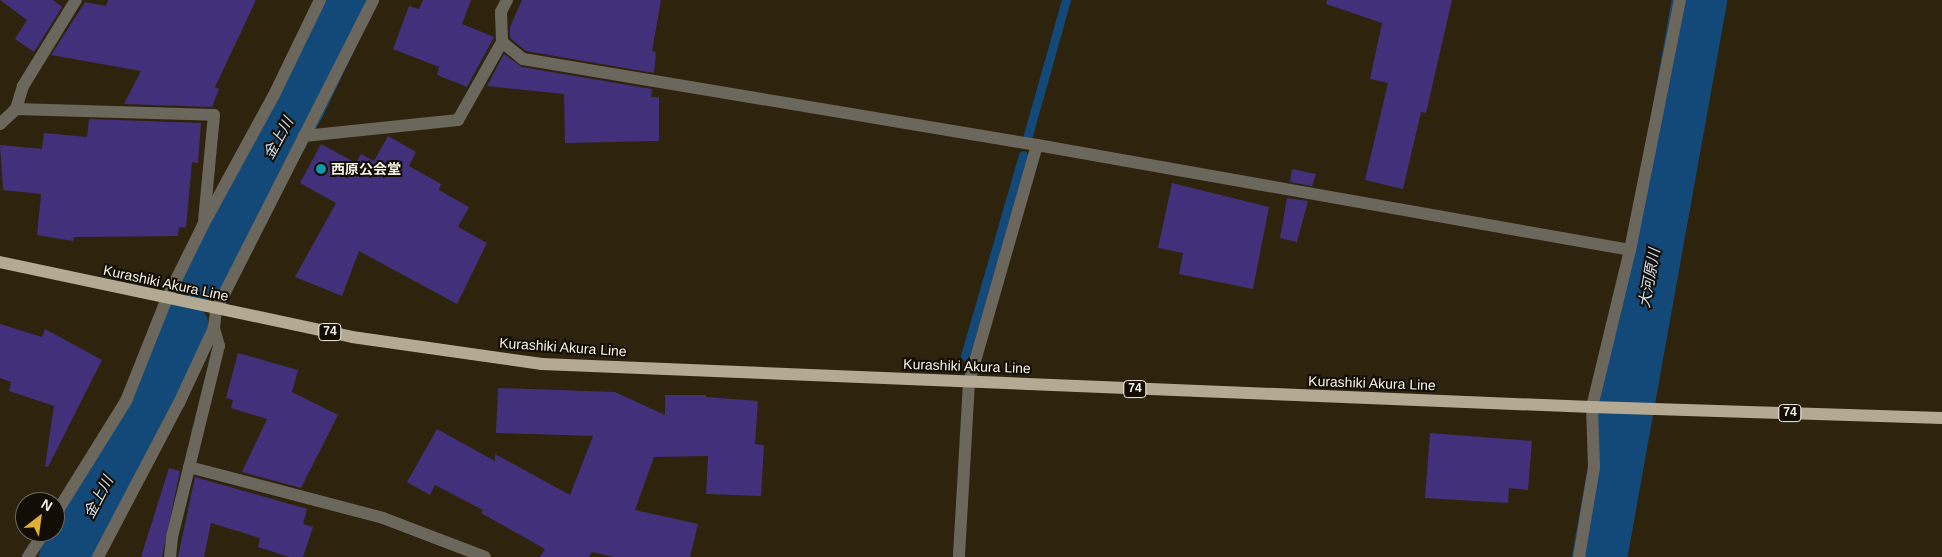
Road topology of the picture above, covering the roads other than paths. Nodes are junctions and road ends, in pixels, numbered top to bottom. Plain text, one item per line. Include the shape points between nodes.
1 (76, 0) edge
2 (320, 0) edge
3 (373, 0) edge
4 (507, 0) edge
5 (1680, 0) edge
6 (502, 42) junction
7 (16, 109) junction
8 (0, 124) edge
9 (304, 136) junction
10 (1037, 145) junction
11 (203, 225) junction
12 (1630, 250) junction
13 (0, 262) edge
14 (167, 298) junction
15 (216, 310) junction
16 (214, 328) junction
17 (969, 382) junction
18 (1592, 407) junction
19 (1942, 418) edge
20 (189, 467) junction
21 (65, 499) edge
22 (38, 542) edge
23 (28, 557) edge
24 (98, 557) edge
25 (170, 557) edge
26 (484, 557) edge
27 (958, 557) edge
28 (1579, 557) edge

1 - 7 street via 23,86
2 - 11 street via 274,95
3 - 9 street
4 - 6 street via 501,12
5 - 12 street
6 - 9 street via 458,120
6 - 10 street via 523,59
7 - 8 street
7 - 11 street via 214,115
9 - 15 street
10 - 12 street
10 - 17 street
11 - 14 street
12 - 18 street
13 - 14 main road, Kurashiki Akura Line / 74
14 - 15 main road, Kurashiki Akura Line / 74
14 - 21 street via 126,401
15 - 16 street
15 - 17 main road, Kurashiki Akura Line / 74 via 352,337 542,364
16 - 20 street via 219,346
16 - 24 street
17 - 18 main road, Kurashiki Akura Line / 74
17 - 27 street
18 - 19 main road, Kurashiki Akura Line / 74
18 - 28 street via 1594,467
20 - 25 street
20 - 26 street via 383,518
22 - 23 street

